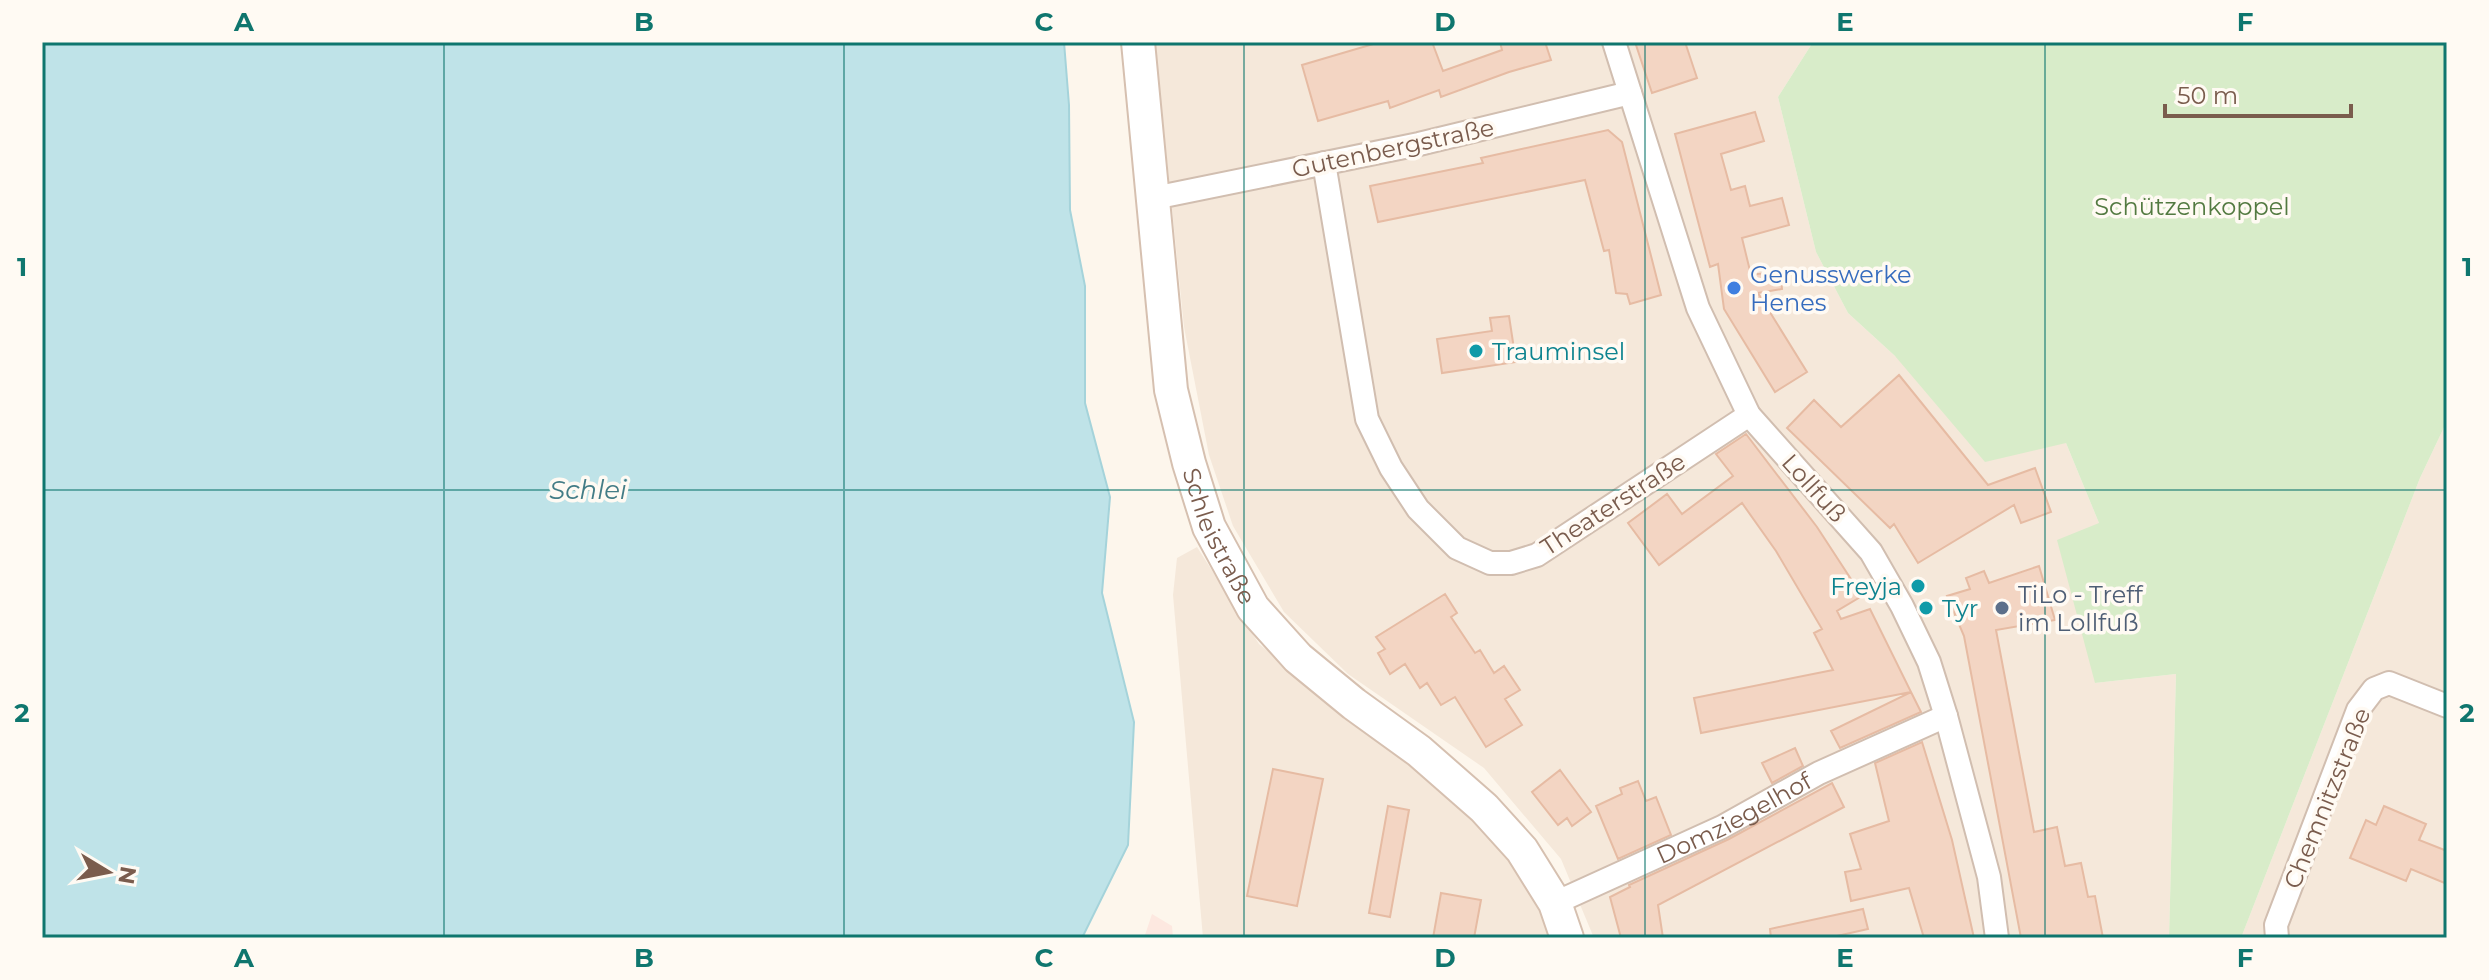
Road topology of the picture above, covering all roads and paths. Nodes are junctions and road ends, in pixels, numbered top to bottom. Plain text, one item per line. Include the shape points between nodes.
1 (1138, 42) edge
2 (1614, 42) edge
3 (1630, 93) junction
4 (1324, 163) junction
5 (1154, 198) junction
6 (1749, 415) junction
7 (2447, 706) edge
8 (1946, 716) junction
9 (1555, 903) junction
10 (1567, 938) edge
11 (1997, 938) edge
12 (2277, 938) edge

1 - 5 street, Schleistraße
2 - 3 street, Lollfuß
3 - 4 street, Gutenbergstraße
3 - 6 street, Lollfuß via 1698,308
4 - 5 street, Gutenbergstraße
4 - 6 street, Theaterstraße via 1367,419 1418,509 1457,548 1490,563 1537,555
5 - 9 street, Schleistraße via 1171,390 1185,449 1209,527 1253,608 1298,658 1484,808 1522,850
6 - 8 street, Lollfuß via 1871,552 1929,662
7 - 12 street, Chemnitzstraße via 2389,683 2374,689 2358,710 2276,925
8 - 9 street, Domziegelhof
8 - 11 street, Lollfuß via 1989,877
9 - 10 street

